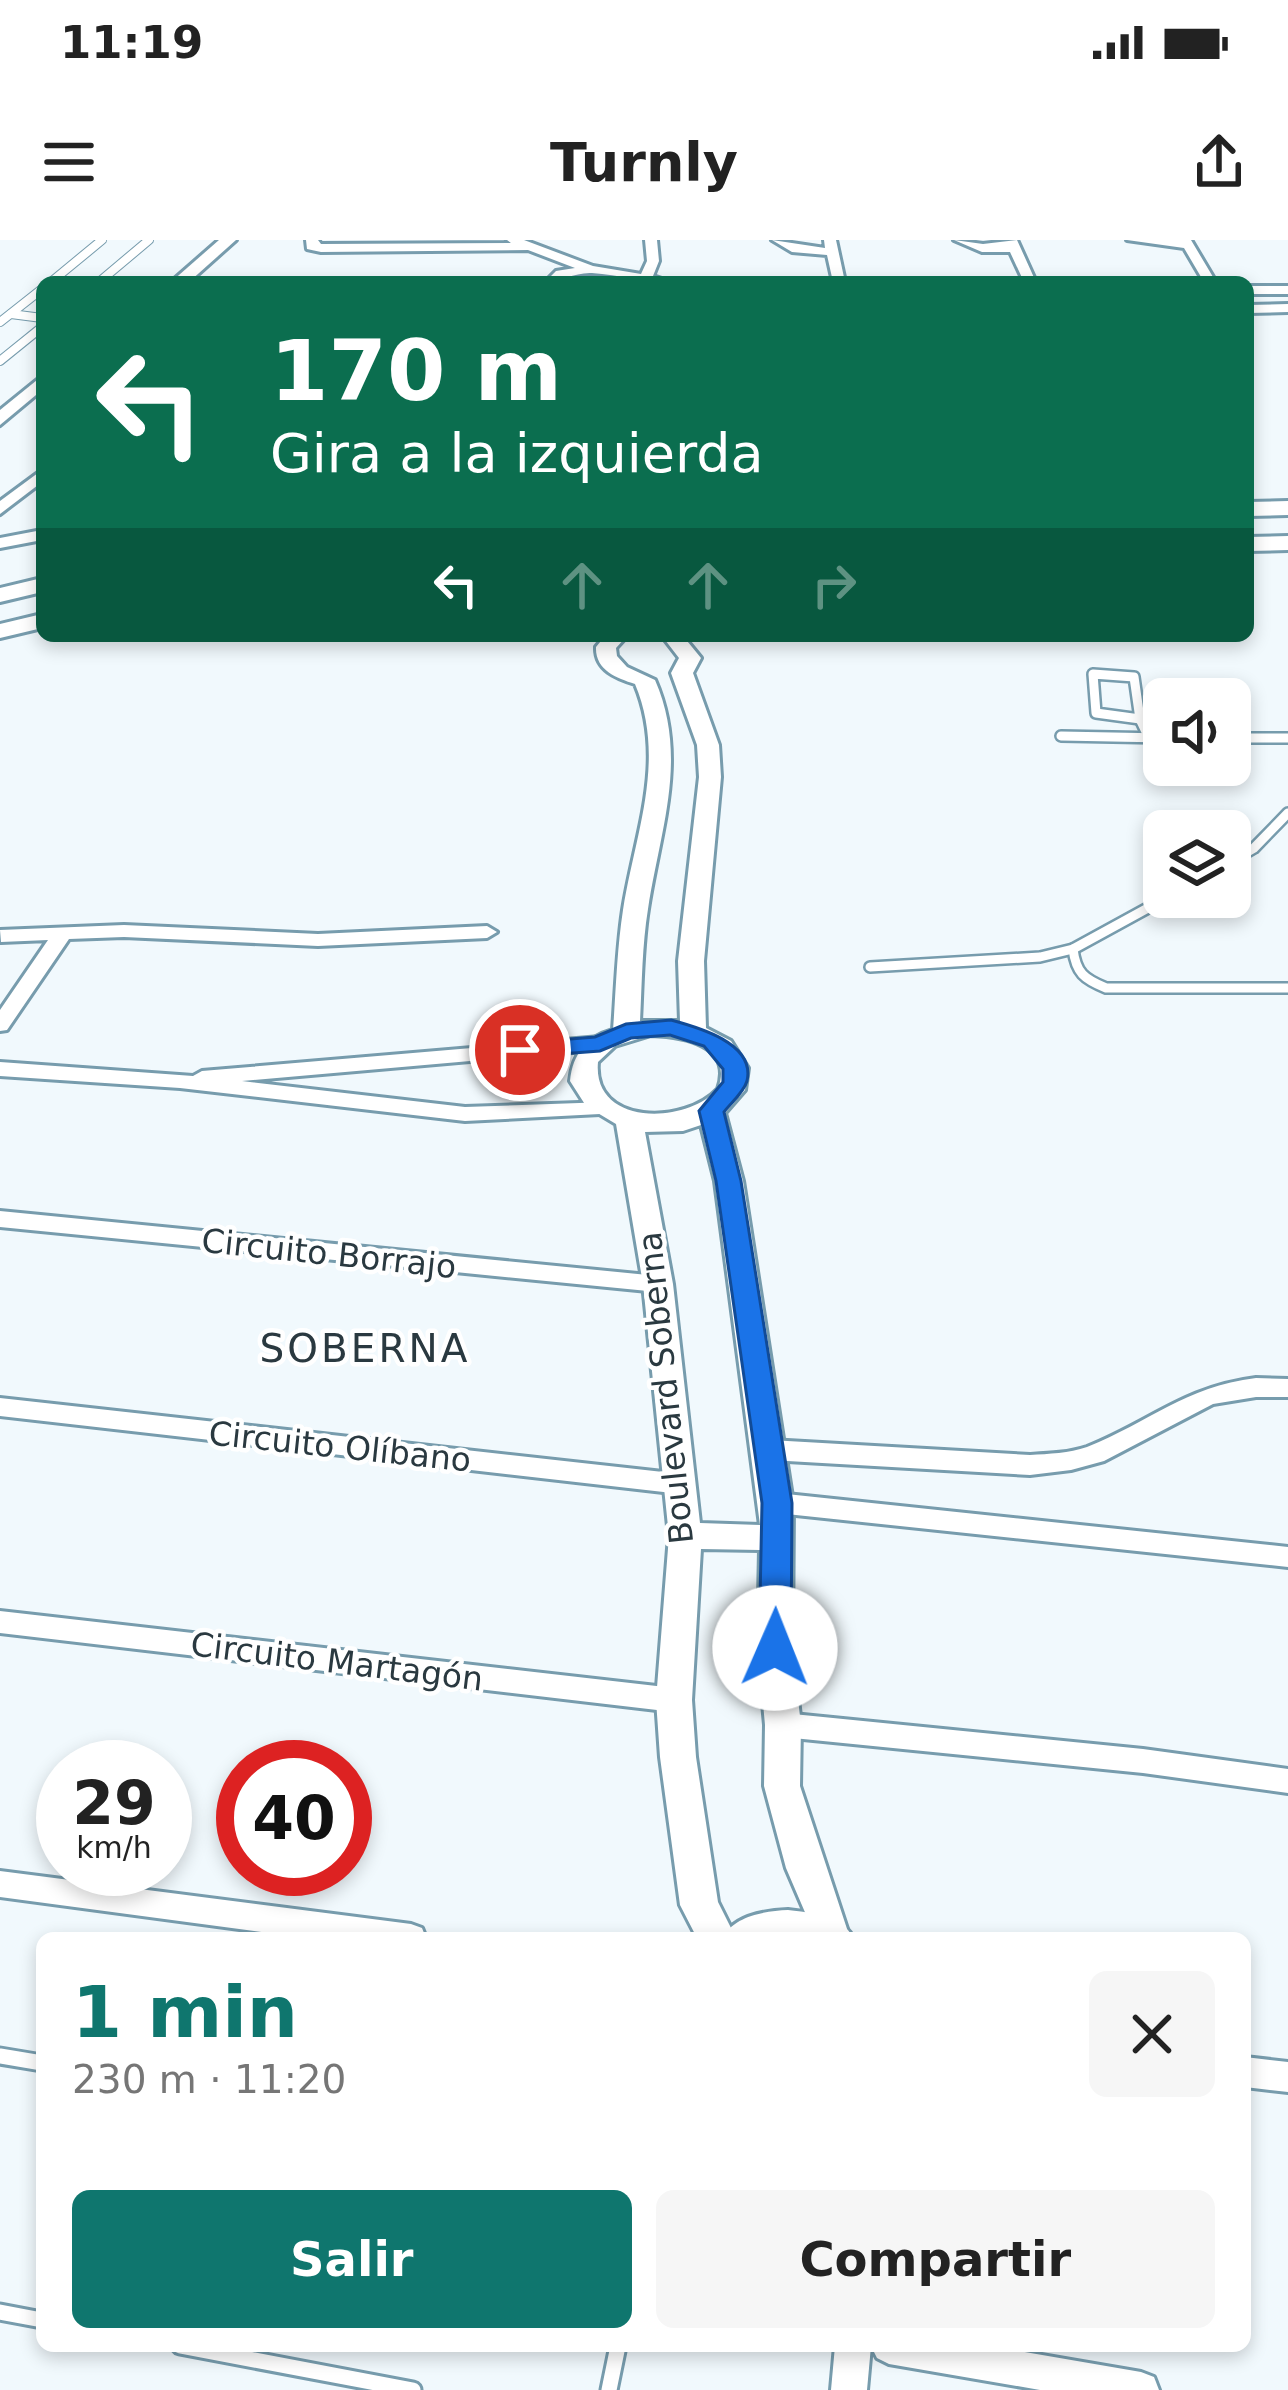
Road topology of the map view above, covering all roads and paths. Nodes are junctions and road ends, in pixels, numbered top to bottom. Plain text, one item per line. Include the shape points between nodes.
1 (102, 240) edge
2 (149, 240) edge
3 (202, 240) edge
4 (228, 240) edge
5 (312, 240) edge
6 (651, 240) edge
7 (778, 240) edge
8 (960, 240) edge
9 (1133, 240) edge
10 (1186, 242) edge
11 (519, 243) edge
12 (1013, 244) edge
13 (832, 246) edge
14 (590, 269) junction
15 (58, 276) edge
16 (106, 276) edge
17 (161, 276) edge
18 (186, 276) edge
19 (558, 276) edge
20 (634, 276) edge
21 (647, 276) edge
22 (838, 276) edge
23 (1027, 276) edge
24 (1206, 276) edge
25 (1254, 290) edge
26 (1288, 290) edge
27 (36, 294) edge
28 (30, 299) junction
29 (36, 300) edge
30 (1288, 308) edge
31 (1254, 309) edge
32 (10, 314) junction
33 (36, 317) edge
34 (0, 322) edge
35 (36, 332) edge
36 (0, 361) edge
37 (36, 367) edge
38 (36, 387) edge
39 (0, 398) edge
40 (0, 420) edge
41 (36, 479) edge
42 (1288, 508) edge
43 (0, 509) edge
44 (1254, 509) edge
45 (36, 536) edge
46 (0, 543) edge
47 (1288, 543) edge
48 (1254, 544) edge
49 (36, 586) edge
50 (0, 595) edge
51 (36, 623) edge
52 (0, 631) edge
53 (611, 642) edge
54 (677, 642) edge
55 (682, 674) junction
56 (644, 680) junction
57 (1140, 719) junction
58 (1143, 725) edge
59 (1060, 736) dead end
60 (1143, 738) edge
61 (1251, 738) edge
62 (1288, 738) edge
63 (1288, 813) edge
64 (1251, 850) edge
65 (1143, 911) edge
66 (64, 932) junction
67 (487, 932) dead end
68 (1, 936) edge
69 (1073, 949) junction
70 (870, 967) dead end
71 (1288, 988) edge
72 (0, 1025) edge
73 (626, 1031) junction
74 (693, 1032) junction
75 (600, 1044) junction
76 (0, 1069) edge
77 (180, 1081) junction
78 (711, 1111) junction
79 (615, 1114) junction
80 (0, 1219) edge
81 (658, 1284) junction
82 (1288, 1388) edge
83 (0, 1407) edge
84 (770, 1450) junction
85 (680, 1484) junction
86 (777, 1503) junction
87 (686, 1536) junction
88 (777, 1538) junction
89 (1288, 1558) edge
90 (0, 1622) edge
91 (674, 1700) junction
92 (783, 1725) junction
93 (1288, 1781) edge
94 (0, 1884) edge
95 (365, 1932) edge
96 (714, 1932) edge
97 (753, 1932) edge
98 (825, 1932) edge
99 (833, 1932) edge
100 (0, 2056) edge
101 (36, 2061) edge
102 (1251, 2073) edge
103 (1288, 2077) edge
104 (0, 2312) edge
105 (36, 2319) edge
106 (212, 2352) edge
107 (617, 2352) edge
108 (852, 2352) edge
109 (923, 2352) edge
110 (413, 2390) edge
111 (609, 2390) edge
112 (849, 2390) edge
113 (1141, 2390) edge

1 - 15 lane
2 - 16 lane
3 - 17 street
4 - 18 street
5 - 11 street via 321,248
6 - 21 street
7 - 13 street via 796,249
8 - 12 street via 982,248
9 - 10 street
10 - 24 street
11 - 14 street
12 - 23 street
13 - 22 street
14 - 19 street
14 - 20 street
25 - 26 street
27 - 28 lane
28 - 29 lane
28 - 32 lane
30 - 31 street
32 - 33 lane
32 - 34 lane
35 - 36 lane
37 - 39 street
38 - 40 street
41 - 43 street
42 - 44 main road
45 - 46 street
47 - 48 main road
49 - 50 main road
51 - 52 main road
53 - 56 street via 606,657 619,672
54 - 55 street via 690,658
55 - 56 street
55 - 74 street via 704,730 710,777 691,962
56 - 73 street via 654,700 662,778 635,912
57 - 57 lane via 1134,677 1093,674 1096,713
57 - 58 lane
59 - 60 lane
61 - 62 lane
63 - 64 lane
65 - 69 lane
66 - 67 street via 318,940
66 - 68 street
66 - 72 street
69 - 70 lane
69 - 71 lane via 1075,968 1106,988
73 - 74 street
73 - 75 street
74 - 78 street via 728,1053 735,1068 735,1084
75 - 77 street
75 - 79 street via 581,1075 586,1092
76 - 77 street
77 - 79 street via 465,1114
78 - 79 street via 672,1122
78 - 84 street
79 - 81 street, Boulevard Soberna
80 - 81 street, Circuito Borrajo
81 - 85 street, Boulevard Soberna
82 - 84 street via 1203,1396 1069,1462
83 - 85 street, Circuito Olíbano
84 - 86 street
85 - 87 street, Boulevard Soberna
86 - 88 street
86 - 89 street
87 - 88 street
87 - 91 street, Boulevard Soberna
88 - 92 street
90 - 91 street, Circuito Martagón
91 - 96 street, Boulevard Soberna via 685,1824 699,1905
92 - 93 street
92 - 99 street via 782,1786
94 - 95 street
97 - 98 street via 805,1924
100 - 101 lane
102 - 103 street
104 - 105 lane
106 - 110 lane
107 - 111 lane
108 - 112 street
109 - 113 street

